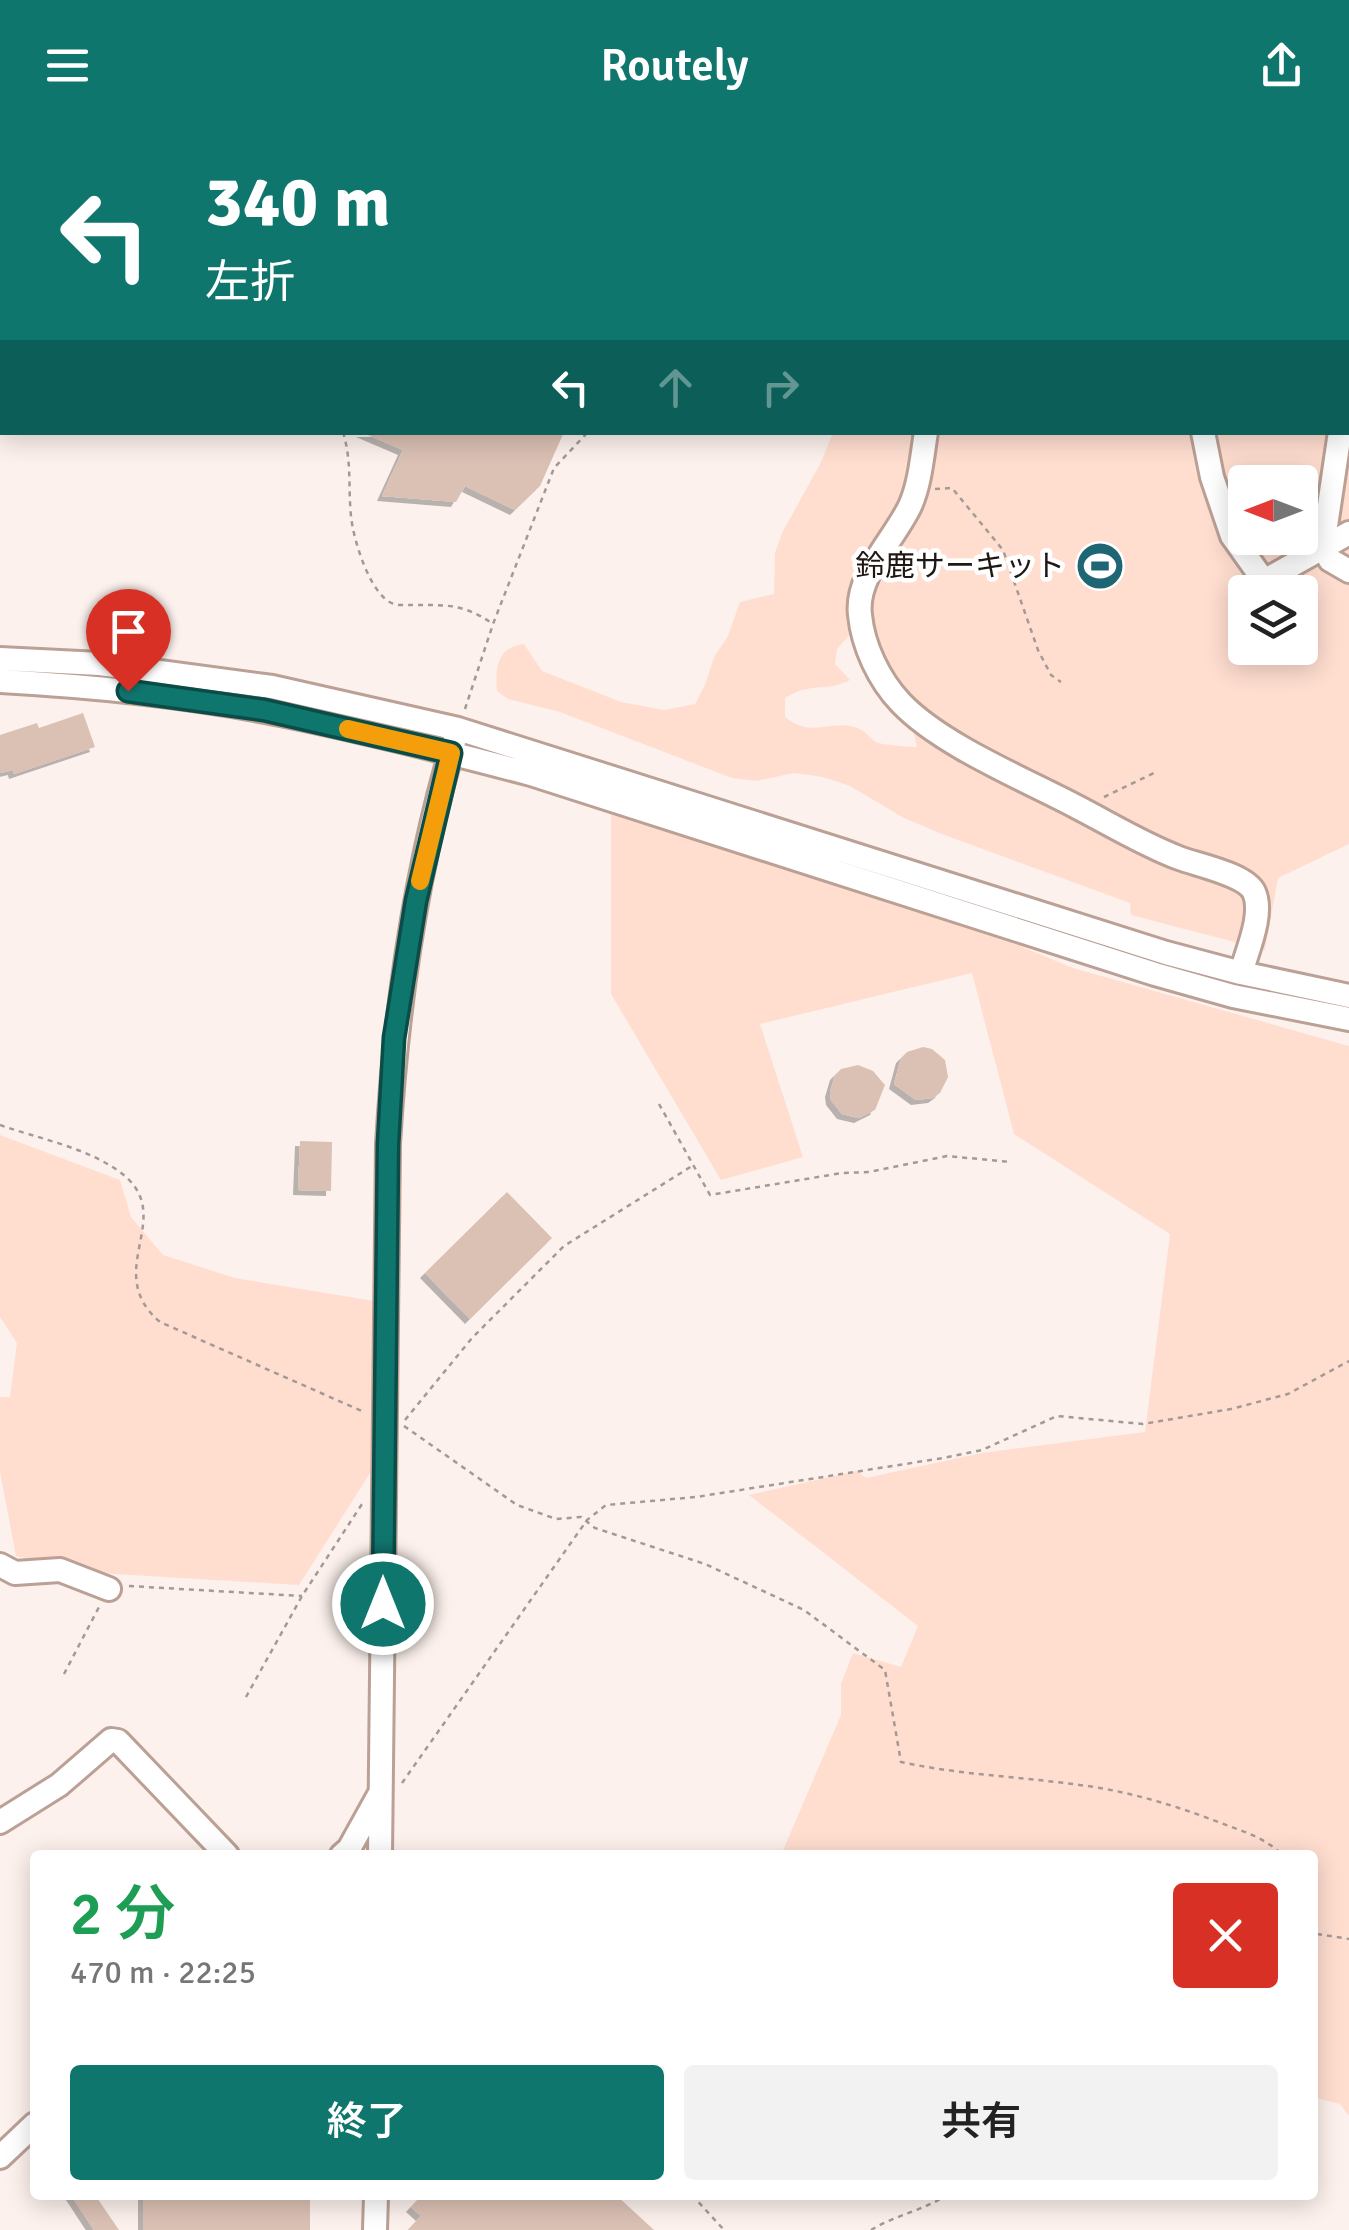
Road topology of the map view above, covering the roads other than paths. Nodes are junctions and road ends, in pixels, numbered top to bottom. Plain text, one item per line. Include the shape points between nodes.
1 (925, 435) edge
2 (1204, 435) edge
3 (1340, 435) edge
4 (1349, 533) edge
5 (1323, 546) junction
6 (1349, 571) edge
7 (0, 659) edge
8 (0, 681) edge
9 (458, 729) junction
10 (451, 753) junction
11 (1241, 973) junction
12 (1349, 996) edge
13 (1349, 1019) edge
14 (0, 1565) edge
15 (109, 1589) road end
16 (388, 1793) junction
17 (0, 1822) edge
18 (222, 1850) edge
19 (348, 1850) edge
20 (381, 1850) edge
21 (30, 2129) edge
22 (0, 2156) edge
23 (376, 2200) edge
24 (375, 2230) edge

1 - 11 street via 916,490 861,590 872,662 919,720 1174,857 1253,890 1254,922
2 - 5 street via 1232,536 1264,581
3 - 5 street
4 - 5 street
5 - 6 street via 1330,560
7 - 9 street via 100,664 272,687
8 - 10 street via 264,710
9 - 10 street
9 - 11 street
10 - 13 street via 1155,974
10 - 16 street via 394,1038 388,1144
11 - 12 street
14 - 15 street via 15,1573 60,1570
16 - 19 street
16 - 20 street
17 - 18 street via 59,1785 111,1740
21 - 22 street
23 - 24 street

